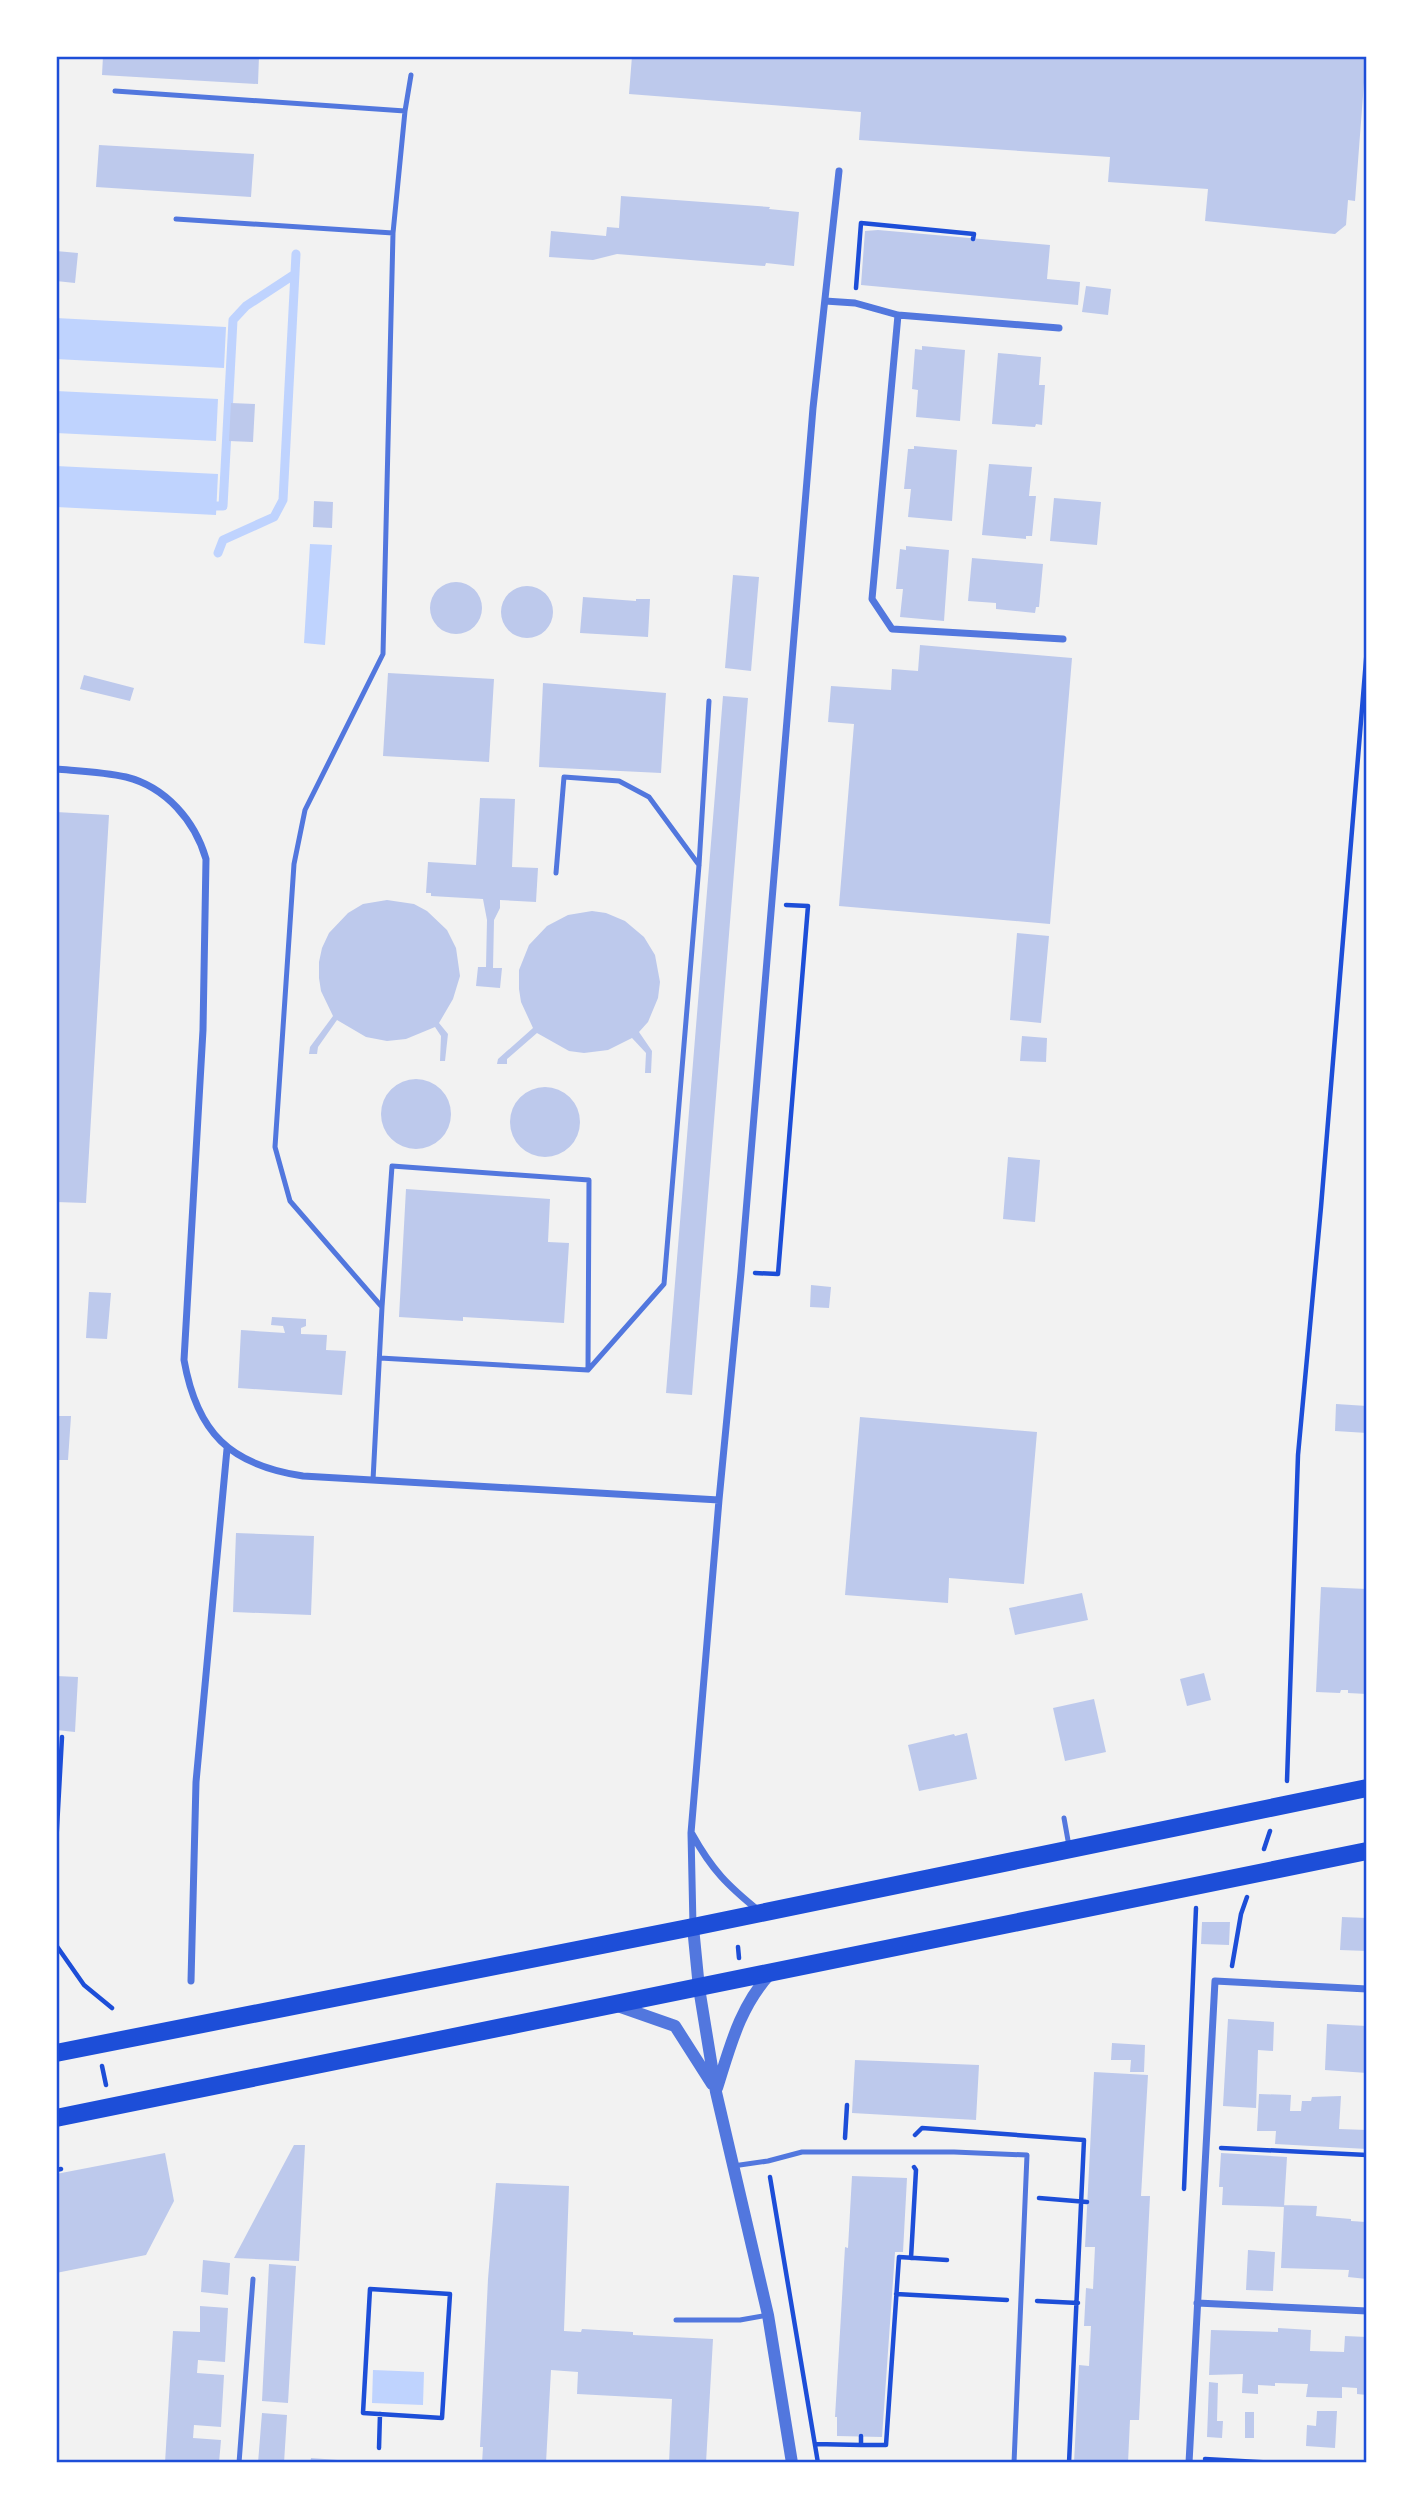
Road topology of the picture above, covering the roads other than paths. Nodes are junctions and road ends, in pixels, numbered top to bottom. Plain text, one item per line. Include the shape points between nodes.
1 (411, 75) dead end
2 (115, 91) dead end
3 (405, 111) junction
4 (839, 171) dead end
5 (176, 219) dead end
6 (393, 233) junction
7 (825, 302) junction
8 (898, 315) junction
9 (1059, 328) dead end
10 (1063, 639) dead end
11 (709, 701) dead end
12 (56, 769) edge
13 (699, 865) junction
14 (556, 873) dead end
15 (382, 1307) junction
16 (380, 1358) junction
17 (588, 1370) junction
18 (227, 1449) junction
19 (373, 1480) junction
20 (719, 1500) junction
21 (1367, 1788) edge
22 (1064, 1818) dead end
23 (691, 1833) junction
24 (1069, 1849) junction
25 (1367, 1851) edge
26 (761, 1912) junction
27 (694, 1927) junction
28 (769, 1974) junction
29 (191, 1981) dead end
30 (699, 1988) junction
31 (1367, 1989) edge
32 (615, 2005) junction
33 (56, 2053) edge
34 (716, 2092) junction
35 (56, 2118) edge
36 (733, 2166) junction
37 (253, 2279) dead end
38 (1197, 2303) junction
39 (1367, 2311) edge
40 (768, 2315) junction
41 (676, 2320) dead end
42 (1189, 2461) edge
43 (239, 2463) edge
44 (792, 2463) edge
45 (1014, 2463) edge

1 - 3 lane
2 - 3 lane
3 - 6 lane
4 - 7 street
5 - 6 lane
6 - 15 lane via 383,654 304,810 294,864 275,1147 290,1201
7 - 8 street via 855,303
7 - 20 street
8 - 9 street
8 - 10 street via 872,599 891,629
11 - 13 lane
12 - 18 street via 126,777 156,790 189,822 206,859 202,1030 184,1360 198,1407
13 - 14 lane via 649,797 619,780 564,777
13 - 17 lane via 664,1284
15 - 16 lane
15 - 17 lane via 393,1166 589,1180
16 - 17 lane
16 - 19 lane
18 - 19 street via 282,1473
18 - 29 street via 196,1782
19 - 20 street
20 - 23 street
21 - 24 main road
22 - 24 lane
23 - 26 street via 726,1885
23 - 27 street
24 - 26 main road
25 - 28 main road
26 - 27 main road
27 - 30 street
27 - 33 main road
28 - 30 main road
28 - 34 street via 743,2011
30 - 32 main road
30 - 34 street
31 - 38 street via 1215,1981
32 - 34 street via 675,2026
32 - 35 main road
34 - 36 street
36 - 40 street
36 - 45 lane via 802,2152 1027,2155
37 - 43 lane
38 - 39 street
38 - 42 street
40 - 41 lane
40 - 44 street

